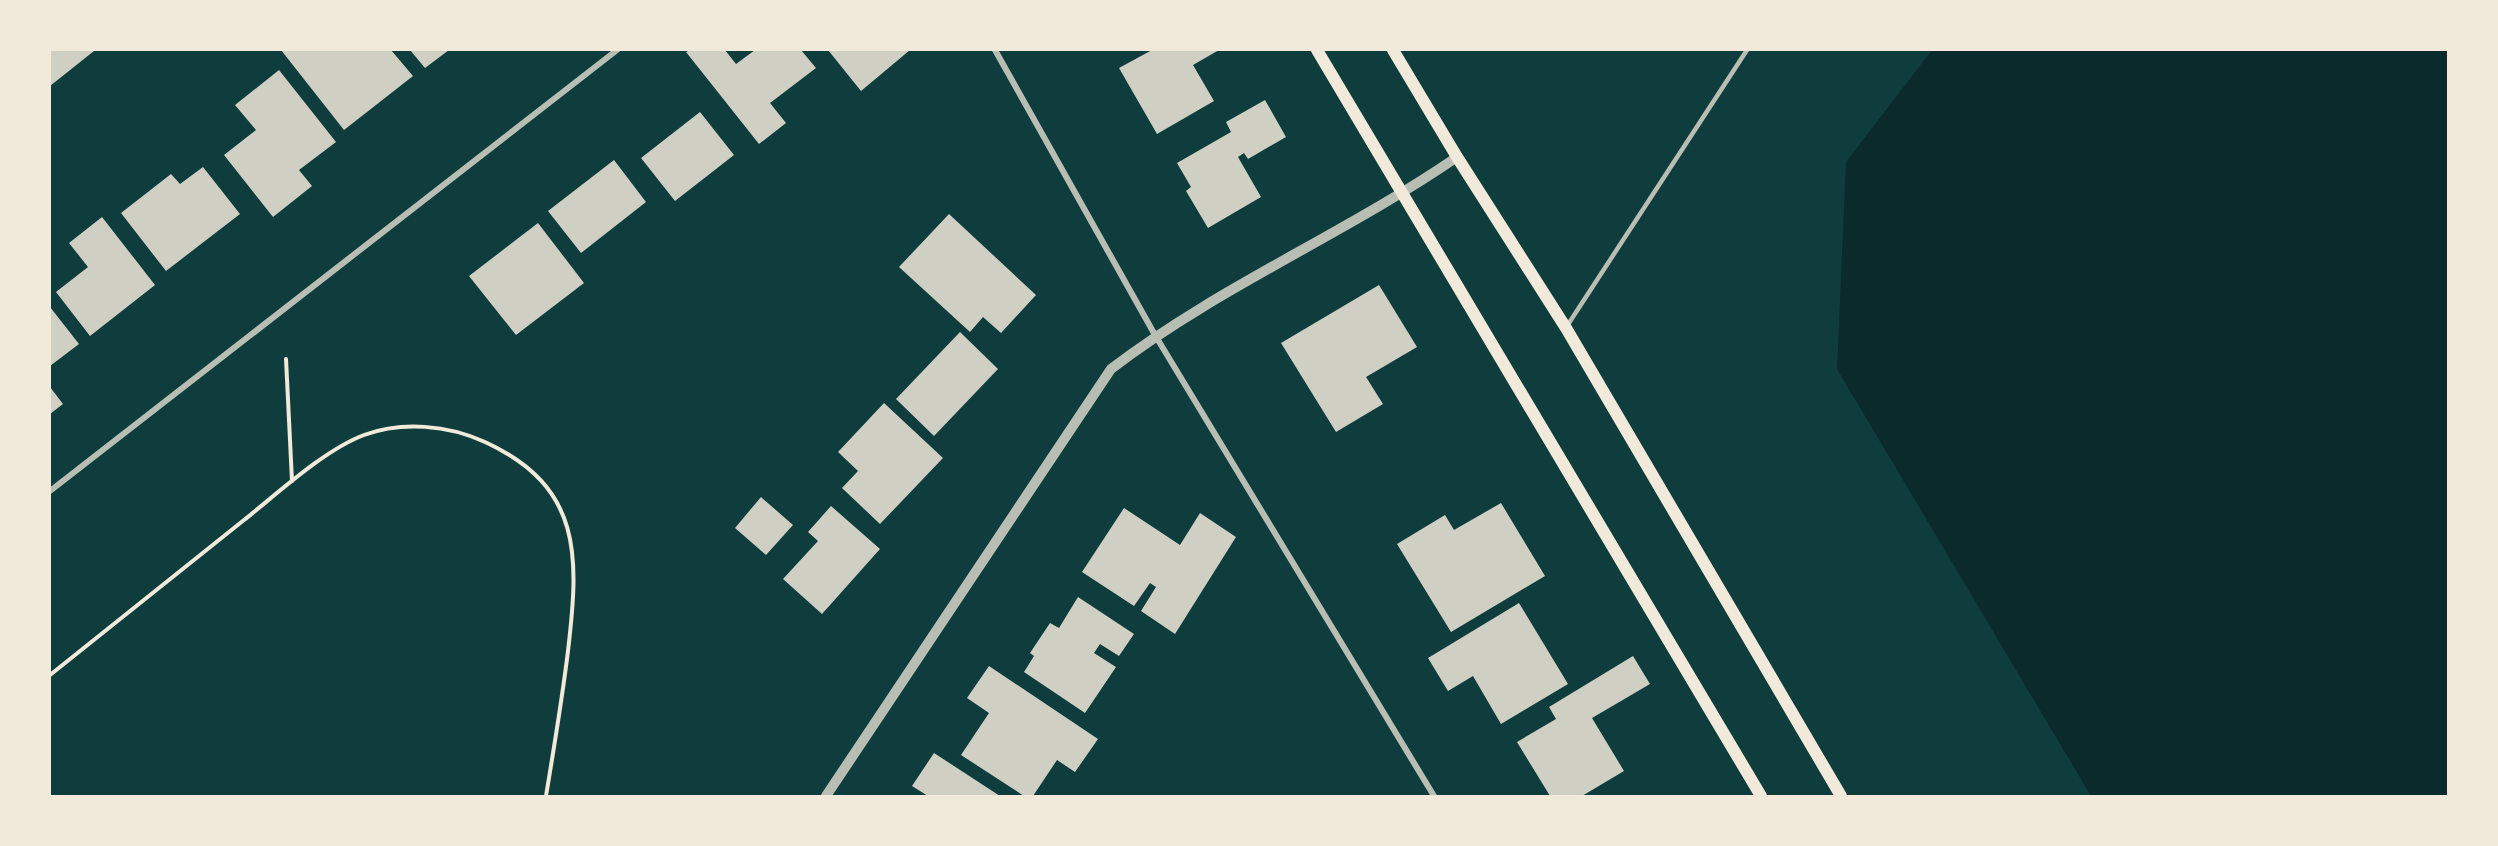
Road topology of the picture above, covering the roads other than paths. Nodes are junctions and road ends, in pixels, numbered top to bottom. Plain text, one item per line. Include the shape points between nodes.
1 (617, 50) edge
2 (995, 50) edge
3 (1317, 50) edge
4 (1393, 50) edge
5 (1747, 50) edge
6 (1457, 157) junction
7 (1403, 194) junction
8 (1566, 328) junction
9 (1155, 335) junction
10 (50, 490) edge
11 (826, 796) edge
12 (1434, 796) edge
13 (1761, 796) edge
14 (1841, 796) edge

1 - 10 street
2 - 9 street
3 - 7 main road
4 - 6 main road
5 - 8 lane
6 - 7 street
6 - 8 main road
7 - 9 street
7 - 13 main road
8 - 14 main road
9 - 11 street via 1111,369
9 - 12 street

